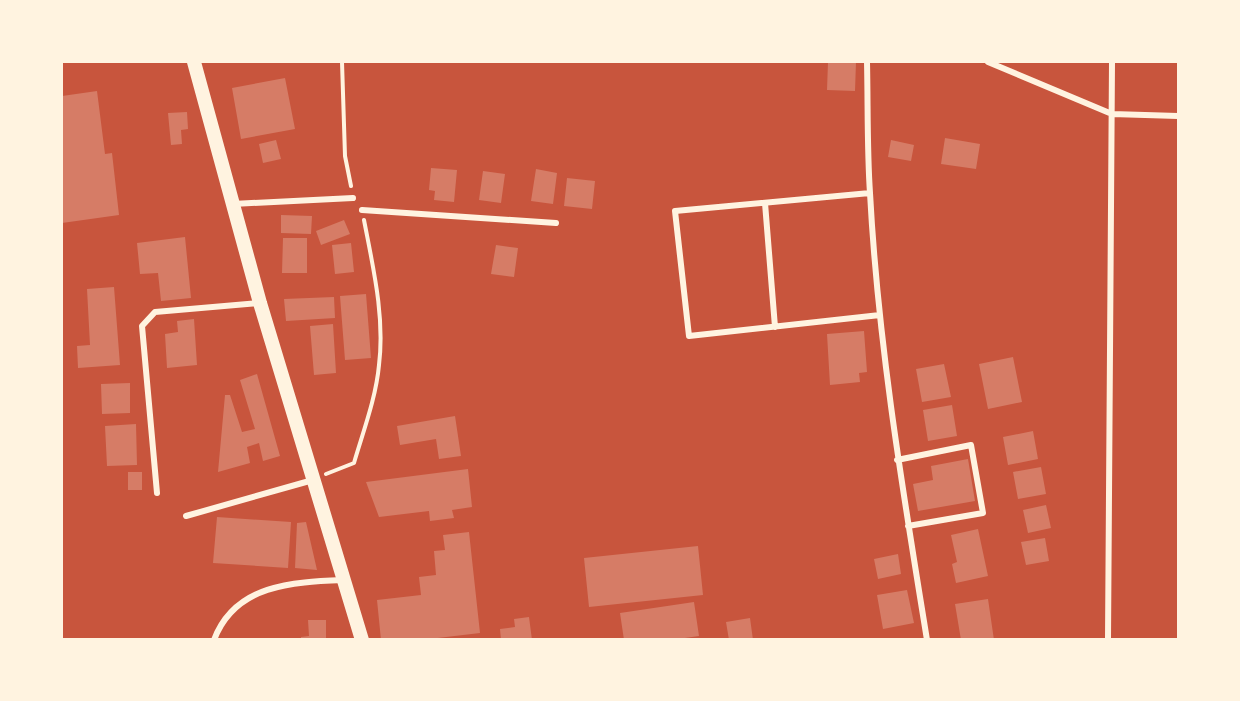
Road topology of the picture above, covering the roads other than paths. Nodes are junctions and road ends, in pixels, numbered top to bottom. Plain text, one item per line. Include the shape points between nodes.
1 (195, 62) edge
2 (867, 62) edge
3 (988, 62) edge
4 (1112, 62) edge
5 (1112, 114) junction
6 (1179, 116) edge
7 (870, 194) junction
8 (353, 198) road end
9 (765, 203) junction
10 (232, 204) junction
11 (362, 210) road end
12 (556, 223) dead end
13 (260, 303) junction
14 (880, 315) junction
15 (775, 327) junction
16 (897, 460) junction
17 (313, 480) junction
18 (157, 493) dead end
19 (186, 516) dead end
20 (908, 525) junction
21 (344, 580) junction
22 (214, 639) edge
23 (362, 639) edge
24 (927, 639) edge
25 (1108, 639) edge

1 - 10 main road
2 - 7 street
3 - 5 street
4 - 5 street
5 - 6 street
5 - 25 street
7 - 9 street
7 - 14 street
8 - 10 street
9 - 15 street
9 - 15 street via 675,211 689,336
10 - 13 main road
11 - 12 street
13 - 17 main road
13 - 18 street via 155,312 142,326
14 - 15 street
14 - 16 street
16 - 20 street
16 - 20 street via 971,446 983,513
17 - 19 street
17 - 21 main road
20 - 24 street
21 - 22 street via 282,585 254,595 230,612
21 - 23 main road

